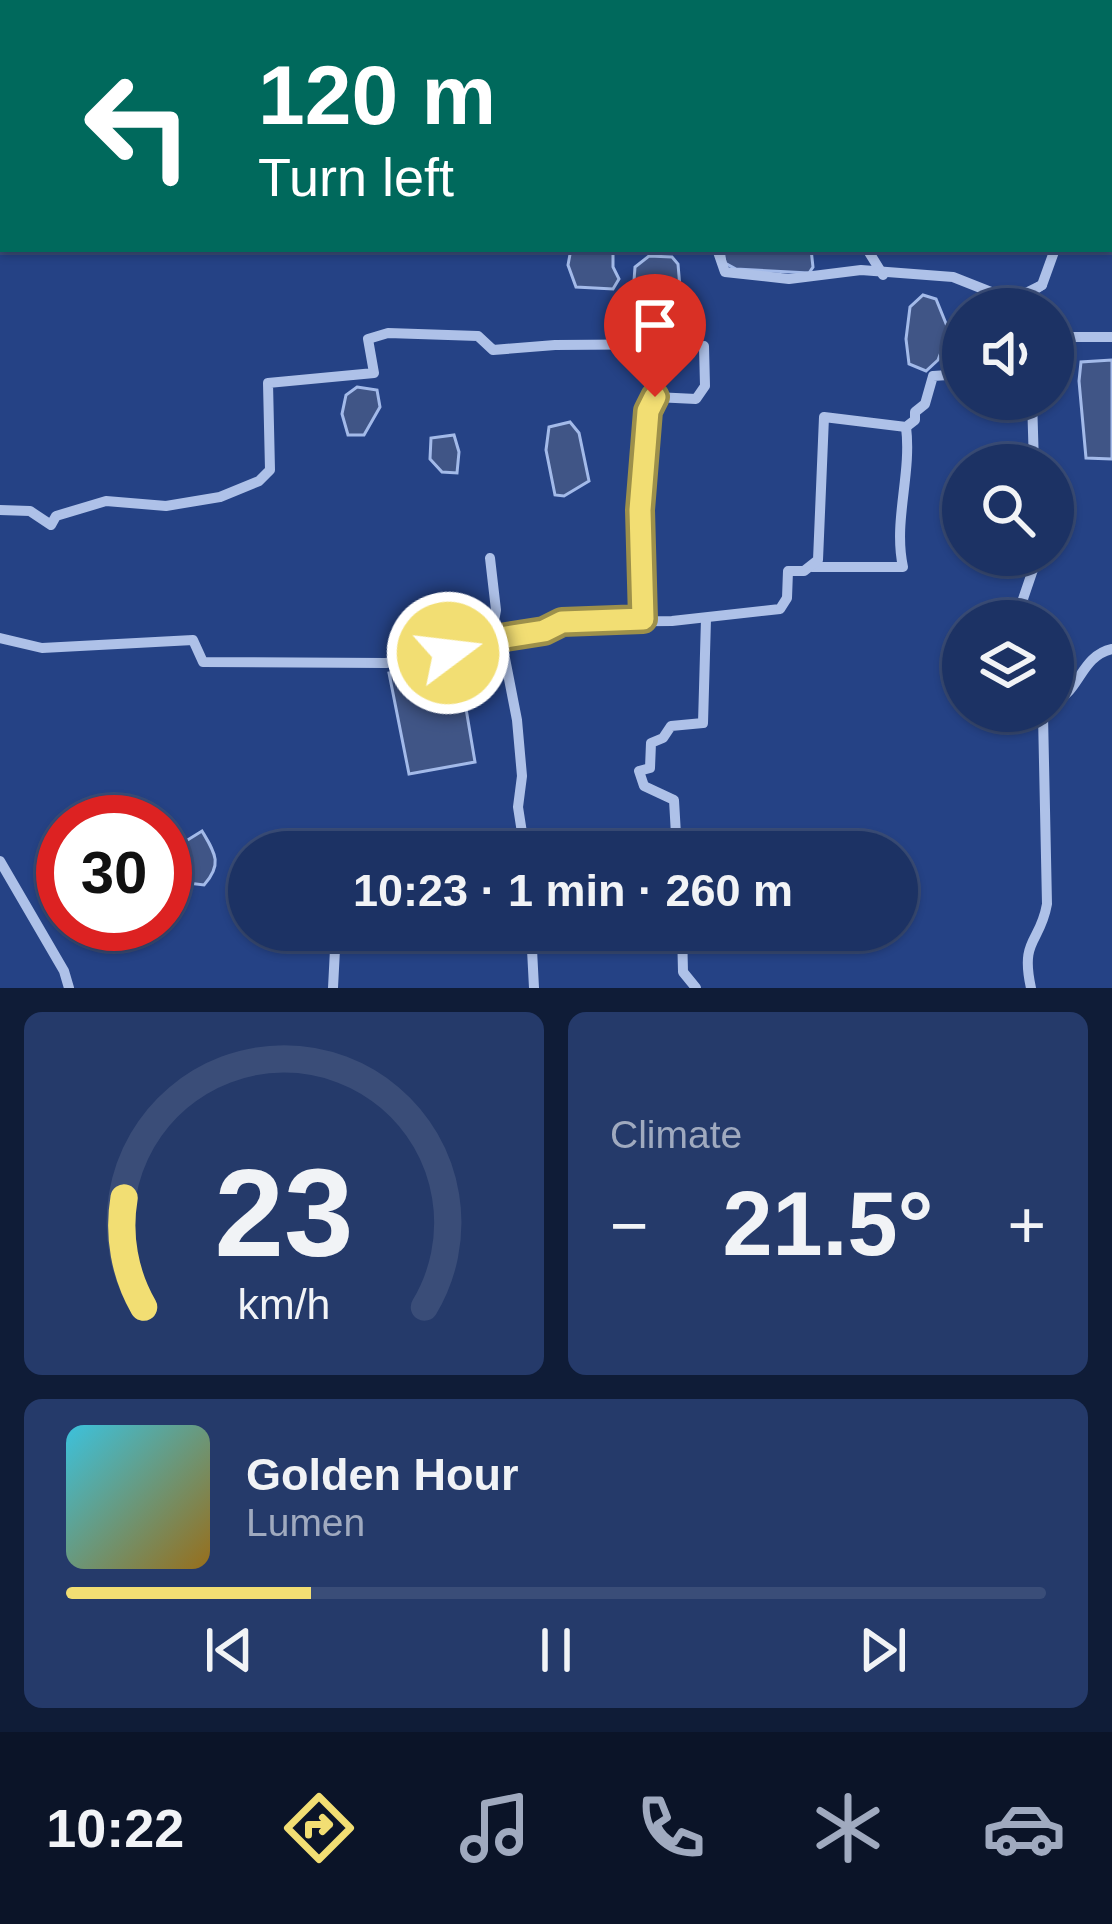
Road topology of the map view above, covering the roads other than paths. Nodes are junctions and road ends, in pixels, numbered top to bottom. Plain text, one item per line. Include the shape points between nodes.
1 (718, 252) edge
2 (869, 252) edge
3 (1054, 252) edge
4 (883, 274) junction
5 (1042, 286) junction
6 (1039, 288) edge
7 (1074, 337) edge
8 (1112, 337) edge
9 (942, 375) edge
10 (906, 427) junction
11 (0, 510) edge
12 (490, 558) dead end
13 (812, 567) junction
14 (643, 619) junction
15 (706, 619) junction
16 (0, 638) edge
17 (501, 638) junction
18 (1112, 649) edge
19 (1074, 684) edge
20 (1043, 732) edge
21 (522, 831) edge
22 (676, 831) edge
23 (0, 861) edge
24 (335, 951) edge
25 (532, 951) edge
26 (683, 951) edge
27 (69, 988) edge
28 (333, 988) edge
29 (535, 988) edge
30 (696, 988) edge
31 (1030, 988) edge

1 - 4 street via 725,272 789,279
2 - 4 street
3 - 5 street
4 - 5 street via 952,277 997,294
5 - 6 street
7 - 8 street
9 - 10 street via 933,376 925,404
10 - 13 street via 897,542 903,567
10 - 13 street via 824,417
11 - 14 street via 30,511 51,525 56,516 106,501 166,506 259,481 270,470 268,383 374,373 368,339 388,333 478,336 493,350 699,345 705,386 696,399 655,397 648,411
12 - 17 street
13 - 15 street via 788,572 780,609
14 - 15 street
14 - 17 street via 562,622
15 - 22 street via 703,723 671,726 651,743 650,768 639,771 644,786 674,800
16 - 17 street via 42,648 193,640 203,662 386,663
17 - 21 street via 517,720
18 - 19 street via 1085,665
20 - 31 street via 1047,904 1026,954
23 - 27 street
24 - 28 street
25 - 29 street
26 - 30 street via 683,971

